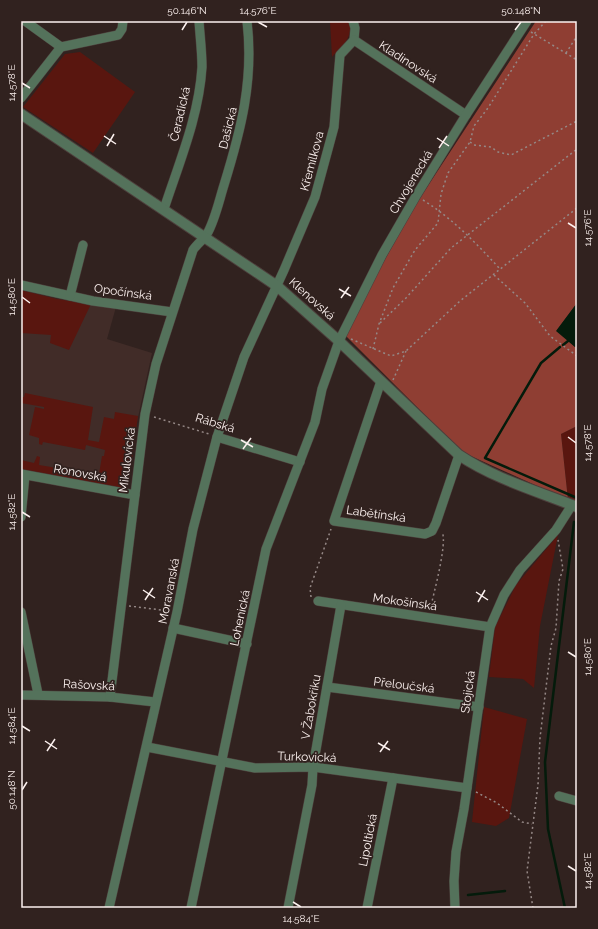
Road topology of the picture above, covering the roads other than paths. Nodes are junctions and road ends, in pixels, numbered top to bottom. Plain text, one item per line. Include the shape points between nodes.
1 (25, 21) edge
2 (123, 21) edge
3 (199, 21) edge
4 (248, 21) edge
5 (353, 21) edge
6 (525, 25) edge
7 (354, 40) junction
8 (61, 48) junction
9 (21, 98) edge
10 (21, 114) edge
11 (466, 114) junction
12 (164, 209) junction
13 (205, 236) junction
14 (83, 245) dead end
15 (21, 285) edge
16 (277, 286) junction
17 (70, 296) junction
18 (172, 312) junction
19 (344, 340) junction
20 (381, 381) junction
21 (217, 437) junction
22 (459, 455) junction
23 (300, 462) junction
24 (23, 474) edge
25 (135, 495) junction
26 (574, 506) edge
27 (21, 517) edge
28 (318, 601) road end
29 (341, 605) junction
30 (21, 612) edge
31 (490, 627) junction
32 (173, 628) junction
33 (246, 644) junction
34 (327, 687) junction
35 (38, 694) junction
36 (21, 695) edge
37 (110, 697) junction
38 (155, 702) junction
39 (478, 707) junction
40 (147, 747) junction
41 (222, 763) junction
42 (313, 768) junction
43 (393, 778) junction
44 (467, 788) junction
45 (558, 796) dead end
46 (577, 801) edge
47 (109, 908) edge
48 (191, 908) edge
49 (288, 908) edge
50 (367, 908) edge
51 (455, 908) edge

1 - 8 street
2 - 8 street via 118,35
3 - 12 street, Čeradická via 202,66 197,99
4 - 13 street, Dašická via 250,69 246,103 235,149 213,219
5 - 7 street
6 - 11 street, Chvojenecká
7 - 11 street, Kladinovská
7 - 16 street, Křemílkova via 340,54 334,127 315,197
8 - 9 street
10 - 12 street, Klenovská
11 - 19 street, Chvojenecká via 382,256
12 - 13 street, Klenovská
13 - 16 street, Klenovská
13 - 18 street, Mikulovická via 193,250
14 - 17 street
15 - 17 street, Opočínská
16 - 19 street, Klenovská
16 - 21 street, Moravanská via 244,357
17 - 18 street, Opočínská
18 - 25 street, Mikulovická via 156,364 145,414
19 - 20 street, Klenovská
19 - 23 street, Lohenická via 322,389 315,422
20 - 22 street, Klenovská
20 - 22 street, Labětínská via 334,520 425,534 432,531
21 - 23 street, Rábská
21 - 32 street, Moravanská via 193,529
22 - 26 street, Klenovská via 477,467
23 - 33 street, Lohenická via 266,549
24 - 25 street, Ronovská
24 - 27 street
25 - 37 street, Mikulovická
26 - 31 street, Stojická via 520,570 504,595
28 - 29 street, Mokošínská
29 - 31 street, Mokošínská
29 - 34 street, V Žabokřiku
30 - 35 street
31 - 39 street, Stojická
32 - 33 street
32 - 38 street, Moravanská
33 - 41 street, Lohenická
34 - 39 street, Přeloučská
34 - 42 street, V Žabokřiku
35 - 36 street, Rašovská
35 - 37 street, Rašovská
37 - 38 street, Rašovská
38 - 40 street, Moravanská
39 - 44 street, Stojická
40 - 41 street, Turkovická
40 - 47 street, Moravanská
41 - 42 street, Turkovická via 255,768
41 - 48 street, Lohenická
42 - 43 street, Turkovická
42 - 49 street, V Žabokřiku via 312,785
43 - 44 street, Turkovická
43 - 50 street, Lipoltická
44 - 51 street, Stojická via 456,852
45 - 46 street

